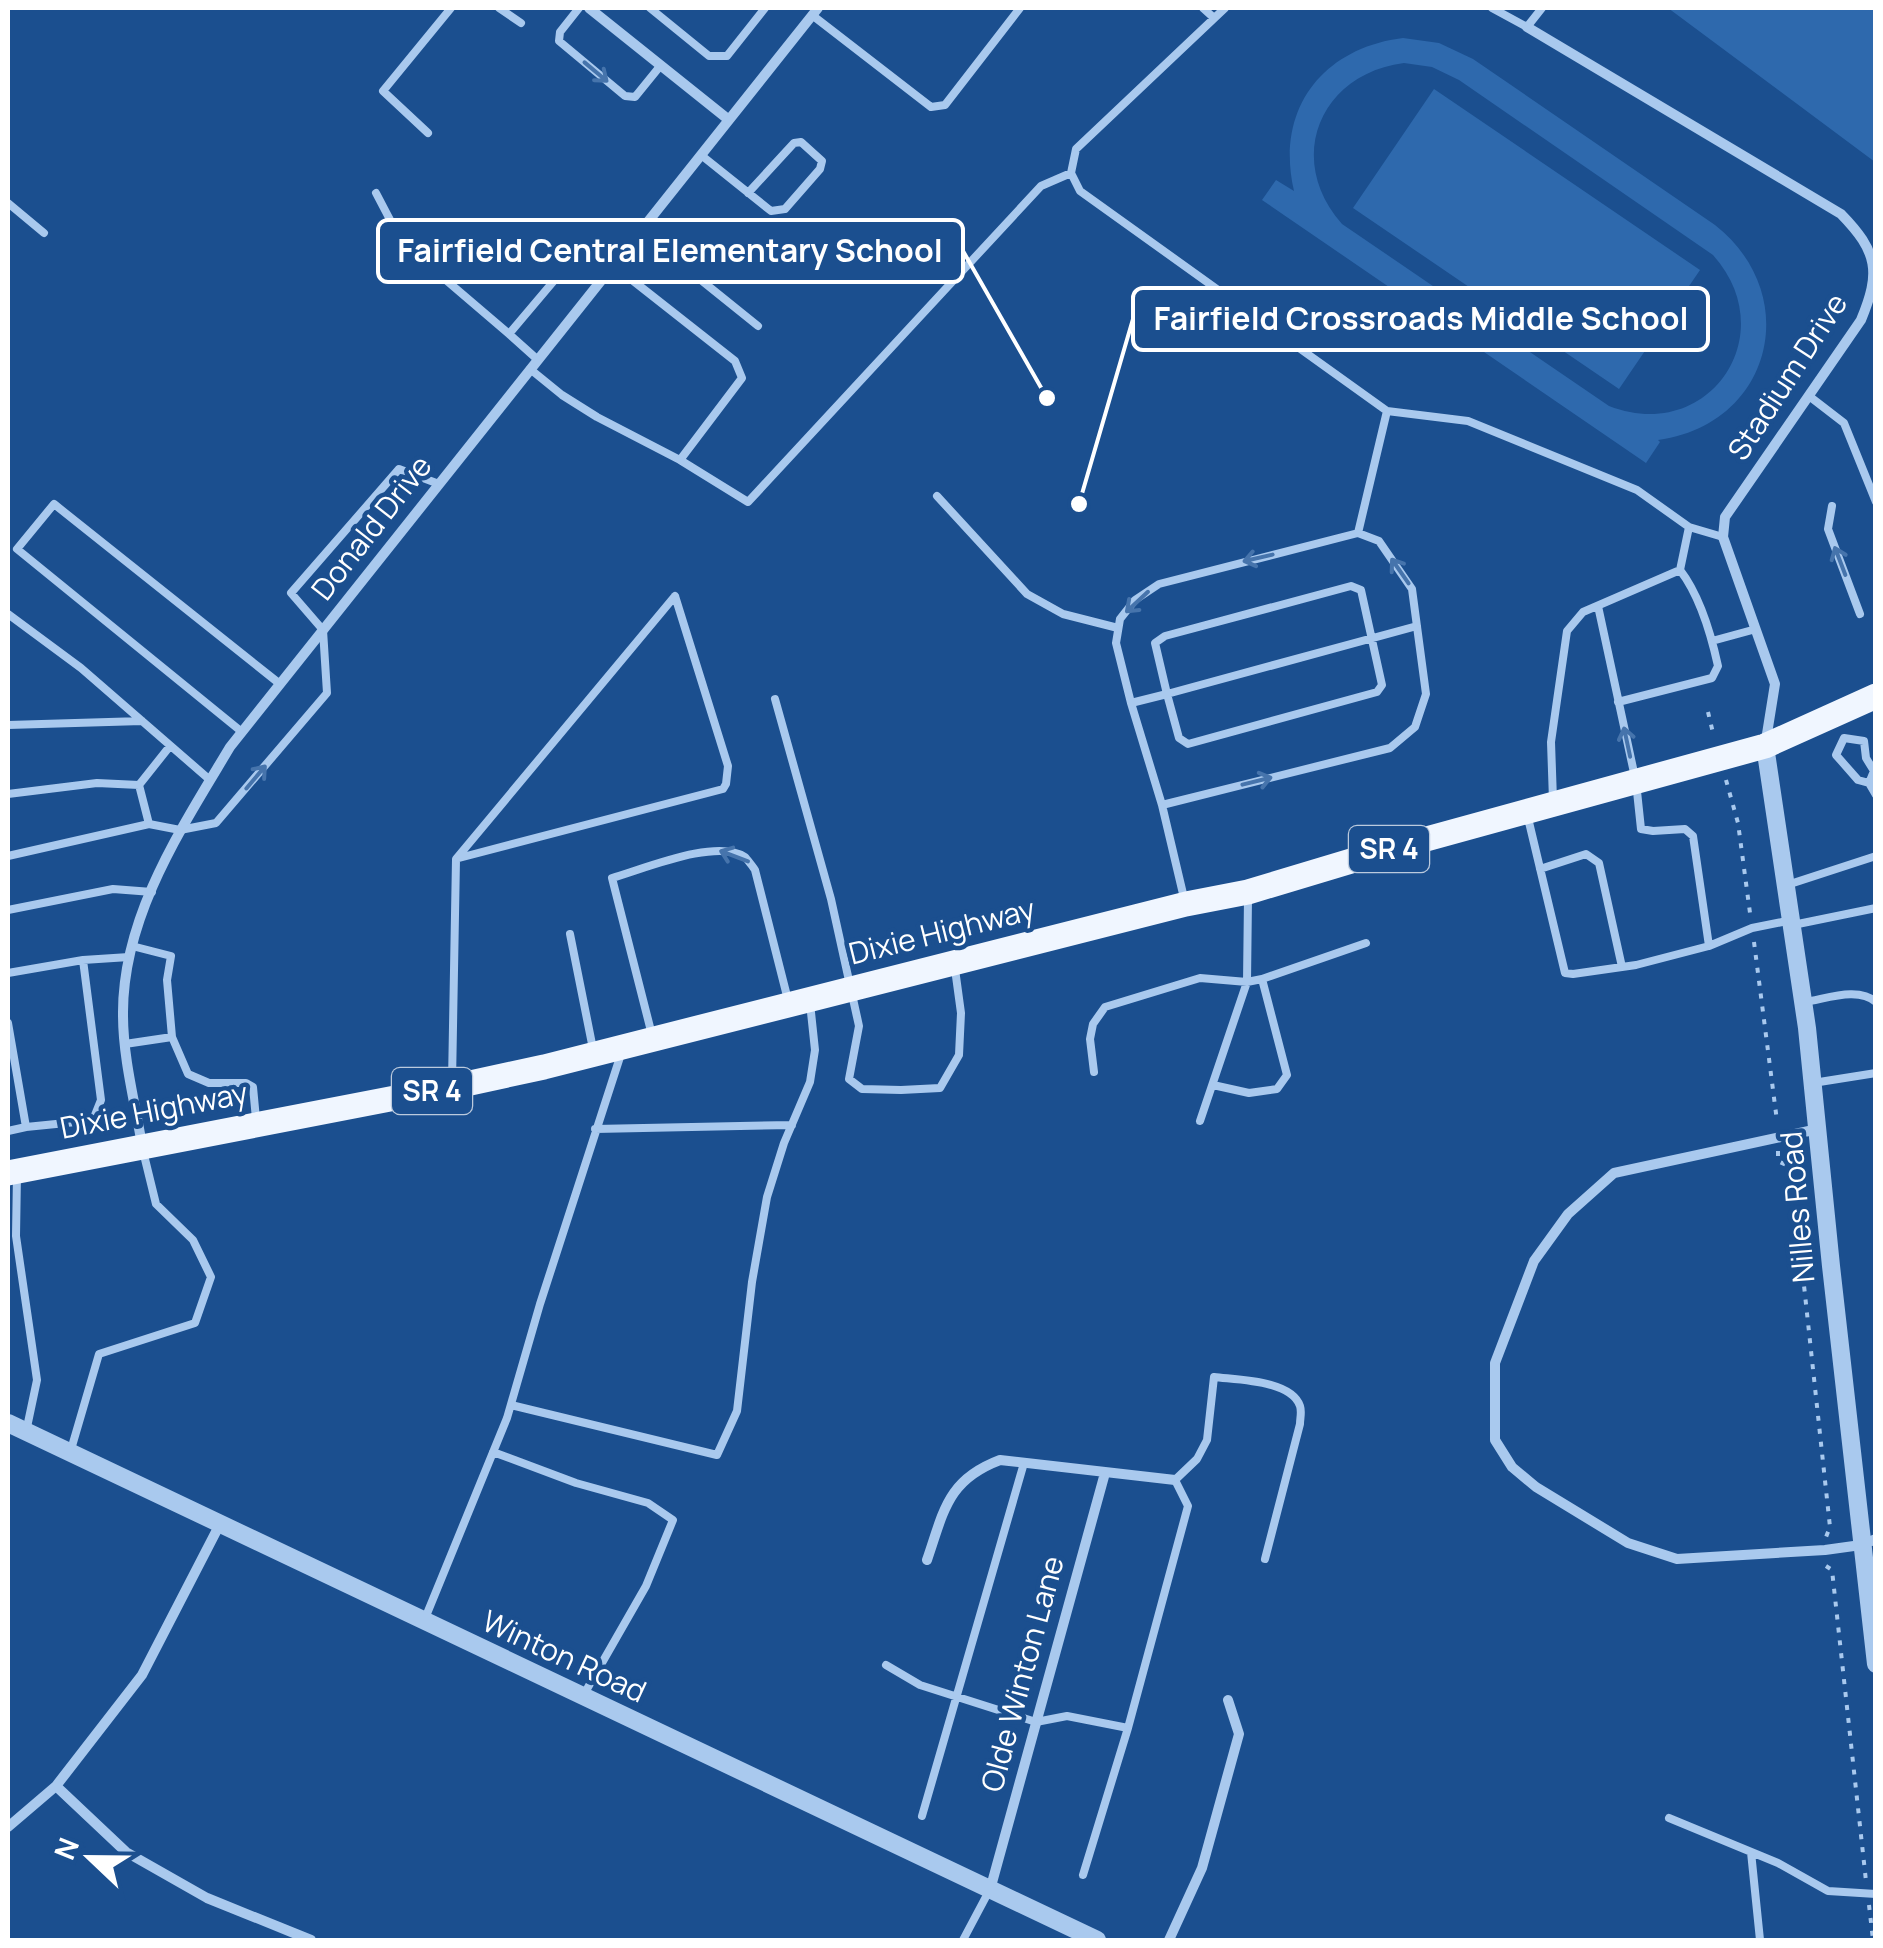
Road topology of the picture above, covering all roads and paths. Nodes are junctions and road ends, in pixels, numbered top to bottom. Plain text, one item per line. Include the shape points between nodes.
1 (452, 8) edge
2 (499, 8) edge
3 (579, 8) edge
4 (588, 8) edge
5 (650, 8) edge
6 (765, 8) edge
7 (1020, 8) edge
8 (1203, 8) edge
9 (1226, 8) edge
10 (1492, 8) edge
11 (1542, 8) edge
12 (814, 11) edge
13 (1214, 18) junction
14 (520, 23) dead end
15 (1528, 27) junction
16 (662, 66) junction
17 (729, 120) junction
18 (428, 133) dead end
19 (700, 155) junction
20 (1071, 173) junction
21 (376, 192) dead end
22 (748, 193) junction
23 (8, 203) edge
24 (640, 231) junction
25 (44, 232) dead end
26 (613, 265) junction
27 (558, 276) dead end
28 (1874, 295) edge
29 (758, 326) dead end
30 (509, 334) junction
31 (534, 364) junction
32 (1808, 396) junction
33 (1387, 411) junction
34 (680, 460) junction
35 (439, 484) junction
36 (937, 496) dead end
37 (1876, 502) edge
38 (1832, 506) dead end
39 (1689, 528) junction
40 (1358, 534) junction
41 (1723, 536) junction
42 (17, 549) junction
43 (8, 554) edge
44 (1680, 570) junction
45 (1598, 606) junction
46 (8, 614) edge
47 (1860, 614) dead end
48 (1417, 626) junction
49 (1118, 628) junction
50 (1757, 629) junction
51 (323, 630) junction
52 (1372, 639) junction
53 (1712, 641) junction
54 (280, 684) junction
55 (1167, 694) junction
56 (1876, 696) edge
57 (775, 700) dead end
58 (1618, 702) junction
59 (1131, 703) junction
60 (142, 721) junction
61 (8, 725) edge
62 (1839, 726) junction
63 (242, 732) junction
64 (170, 746) junction
65 (1765, 746) junction
66 (210, 780) junction
67 (1872, 781) edge
68 (1636, 782) junction
69 (139, 785) junction
70 (8, 794) edge
71 (1876, 795) edge
72 (1554, 804) junction
73 (1162, 805) junction
74 (1734, 811) dead end
75 (1526, 812) junction
76 (149, 824) junction
77 (180, 830) junction
78 (8, 856) edge
79 (1876, 856) edge
80 (456, 858) junction
81 (1540, 869) junction
82 (1787, 885) junction
83 (152, 892) junction
84 (1248, 892) junction
85 (1186, 904) junction
86 (1876, 908) edge
87 (8, 910) edge
88 (1792, 922) junction
89 (1752, 928) junction
90 (570, 934) dead end
91 (1366, 943) dead end
92 (1709, 946) junction
93 (130, 952) junction
94 (84, 960) junction
95 (954, 962) junction
96 (1622, 967) junction
97 (8, 973) edge
98 (1262, 980) junction
99 (1247, 982) junction
100 (852, 988) junction
101 (800, 1002) junction
102 (1804, 1002) junction
103 (1876, 1002) edge
104 (8, 1023) edge
105 (172, 1037) junction
106 (654, 1039) junction
107 (126, 1044) junction
108 (624, 1046) junction
109 (594, 1054) junction
110 (1094, 1072) dead end
111 (1876, 1074) edge
112 (1813, 1083) junction
113 (1213, 1085) junction
114 (452, 1087) junction
115 (1200, 1121) dead end
116 (257, 1124) junction
117 (792, 1125) junction
118 (1778, 1127) dead end
119 (26, 1128) junction
120 (595, 1129) junction
121 (1818, 1129) junction
122 (8, 1131) edge
123 (142, 1146) junction
124 (1778, 1161) dead end
125 (12, 1172) edge
126 (511, 1404) junction
127 (8, 1423) edge
128 (26, 1432) junction
129 (493, 1452) junction
130 (70, 1453) junction
131 (1024, 1463) junction
132 (1105, 1472) junction
133 (1175, 1480) junction
134 (220, 1524) junction
135 (1826, 1537) dead end
136 (1871, 1544) edge
137 (1265, 1559) dead end
138 (927, 1560) dead end
139 (1825, 1564) dead end
140 (424, 1621) junction
141 (1876, 1664) edge
142 (886, 1665) dead end
143 (583, 1696) junction
144 (956, 1697) junction
145 (1228, 1700) dead end
146 (1036, 1722) junction
147 (1128, 1728) junction
148 (56, 1786) junction
149 (922, 1816) dead end
150 (1669, 1818) dead end
151 (8, 1828) edge
152 (1751, 1852) junction
153 (1083, 1875) dead end
154 (990, 1890) junction
155 (1872, 1894) edge
156 (311, 1940) edge
157 (964, 1940) edge
158 (1097, 1940) edge
159 (1169, 1940) edge
160 (1760, 1940) edge
161 (1873, 1940) edge

1 - 18 lane via 384,91
2 - 14 lane
3 -> 16 lane via 559,41 625,96 636,97
4 - 16 street
5 - 6 lane via 710,56 726,56
7 - 12 lane via 945,105 931,106
8 - 13 lane
9 - 13 lane
10 - 15 lane
11 - 15 lane
12 - 17 street, Donald Drive
13 - 20 lane via 1076,149
15 - 28 street, Stadium Drive via 1841,214 1863,236 1873,261
16 - 17 street
17 - 19 street, Donald Drive
19 - 22 lane
19 - 24 street, Donald Drive
20 - 33 lane via 1080,191
20 - 34 lane via 1041,186 748,502
21 - 30 lane via 398,235
22 - 22 lane via 770,210 785,210 822,161 794,143
23 - 25 lane
24 - 26 street, Donald Drive
24 - 29 lane
26 - 31 street, Donald Drive
26 - 34 lane via 735,361 742,378
27 - 30 lane
28 - 32 street, Stadium Drive
30 - 31 lane
31 - 34 lane via 596,418
31 - 35 street, Donald Drive
32 - 37 lane via 1844,424
32 - 41 street, Stadium Drive via 1725,518
33 - 39 lane via 1468,421 1636,490
33 - 40 lane
35 - 51 street, Donald Drive
35 - 51 lane via 400,470 291,593
36 - 49 lane via 1027,594 1063,614
47 -> 38 lane via 1828,529
39 - 41 lane
39 - 44 lane
48 -> 40 lane via 1412,589 1379,541
40 -> 49 lane via 1159,584 1135,600
41 - 50 street
42 - 43 lane
42 - 54 lane via 54,504
42 - 63 lane
44 - 45 lane
44 - 53 lane
45 - 58 lane
45 - 72 lane via 1567,631 1551,742
46 - 60 lane
48 - 52 lane
73 -> 48 lane via 1390,748 1415,727 1426,694
49 - 59 lane
50 - 53 lane
50 - 65 street via 1774,684
51 - 54 street, Donald Drive
77 -> 51 lane via 216,823 326,693
52 - 55 lane
52 - 55 lane via 1382,686 1377,692 1188,744 1179,738
52 - 55 lane via 1361,590 1351,586 1165,636 1155,643
53 - 58 lane via 1718,666 1712,678
54 - 63 street, Donald Drive
55 - 59 lane
56 - 62 main road, Dixie Highway / SR 4
57 - 100 lane
68 -> 58 lane
59 - 73 lane
60 - 61 lane
60 - 64 lane
62 - 65 main road, Dixie Highway / SR 4
62 - 67 lane via 1864,741
62 - 67 lane via 1836,755 1858,780
63 - 66 street, Donald Drive
64 - 66 lane
64 - 69 lane
65 - 68 main road, Dixie Highway / SR 4
65 - 82 street, Nilles Road
66 - 77 street, Donald Drive
67 - 71 lane
68 - 72 main road, Dixie Highway / SR 4
68 - 92 lane via 1642,829 1685,829 1694,836
69 - 70 lane via 97,782
69 - 76 lane
72 - 75 main road, Dixie Highway / SR 4
73 - 85 lane
74 - 89 path
75 - 81 lane
75 - 84 main road, Dixie Highway / SR 4
76 - 77 lane
76 - 78 lane
77 - 83 street, Donald Drive
79 - 82 lane
80 - 80 lane via 529,771 675,596 728,766 723,789
80 - 114 lane
81 - 96 lane via 1566,973
81 - 96 lane via 1586,854 1599,863
82 - 88 street, Nilles Road
83 - 87 lane via 113,889
83 - 93 street, Donald Drive
84 - 85 main road, Dixie Highway / SR 4
84 - 99 lane
85 - 95 main road, Dixie Highway / SR 4
86 - 88 lane
88 - 89 lane
88 - 102 street, Nilles Road
89 - 92 lane
89 - 118 path
90 - 109 lane
91 - 98 lane
92 - 96 lane
93 - 94 lane
93 - 105 lane via 172,956
93 - 107 street, Donald Drive via 122,1019
94 - 97 lane
94 - 119 lane via 101,1100 86,1121
95 - 100 main road, Dixie Highway / SR 4
95 - 100 lane via 959,1055 940,1088 862,1088 849,1079 859,1026
98 - 99 lane
98 - 113 lane via 1287,1075 1277,1089 1249,1093
99 - 110 lane via 1200,978 1105,1007 1090,1039
99 - 113 lane
100 - 101 main road, Dixie Highway / SR 4
101 - 106 main road, Dixie Highway / SR 4
101 -> 106 lane via 772,938 755,870 746,858 710,849 612,878
101 - 117 lane via 815,1050
102 - 103 lane via 1858,993
102 - 112 street, Nilles Road
104 - 119 lane
105 - 107 lane
105 - 116 lane via 188,1074 209,1084 252,1087
106 - 108 main road, Dixie Highway / SR 4
107 - 123 street, Donald Drive
108 - 109 main road, Dixie Highway / SR 4
108 - 120 lane
109 - 114 main road, Dixie Highway / SR 4
111 - 112 lane
112 - 121 street, Nilles Road
113 - 115 lane
114 - 116 main road, Dixie Highway / SR 4
116 - 123 main road, Dixie Highway / SR 4
117 - 120 lane
117 - 126 lane via 766,1197 737,1411 717,1456
119 - 122 lane
120 - 126 lane
121 - 136 street, Nilles Road
121 - 136 street via 1614,1173 1568,1214 1534,1260 1495,1364 1495,1440 1536,1487 1628,1543 1678,1559
123 - 125 main road, Dixie Highway / SR 4
123 - 130 lane via 156,1204 193,1240 211,1277 195,1323 99,1354
124 - 135 path via 1792,1174
125 - 128 lane via 36,1380
126 - 129 lane
127 - 128 street, Winton Road
128 - 130 street, Winton Road
129 - 140 lane
129 - 143 lane via 648,1503 673,1520 646,1586
130 - 134 street, Winton Road
131 - 132 street
131 - 138 street via 1000,1460 960,1484
131 - 144 lane
132 - 133 street
132 - 146 street, Olde Winton Lane
133 - 137 lane via 1207,1440 1214,1377 1290,1393 1300,1406 1300,1424
133 - 147 lane via 1188,1506
134 - 140 street, Winton Road
134 - 148 street via 142,1675
136 - 141 street, Nilles Road
139 - 155 path via 1832,1570
140 - 143 street, Winton Road
142 - 144 lane
143 - 154 street, Winton Road
144 - 146 lane
144 - 149 lane
145 - 159 street via 1239,1734 1202,1868
146 - 147 lane via 1067,1716
146 - 154 street, Olde Winton Lane
147 - 153 lane
148 - 151 street
148 - 156 street via 126,1852 207,1898
150 - 152 lane
152 - 155 lane via 1828,1890
152 - 160 lane
154 - 157 lane
154 - 158 street, Winton Road
155 - 161 path

